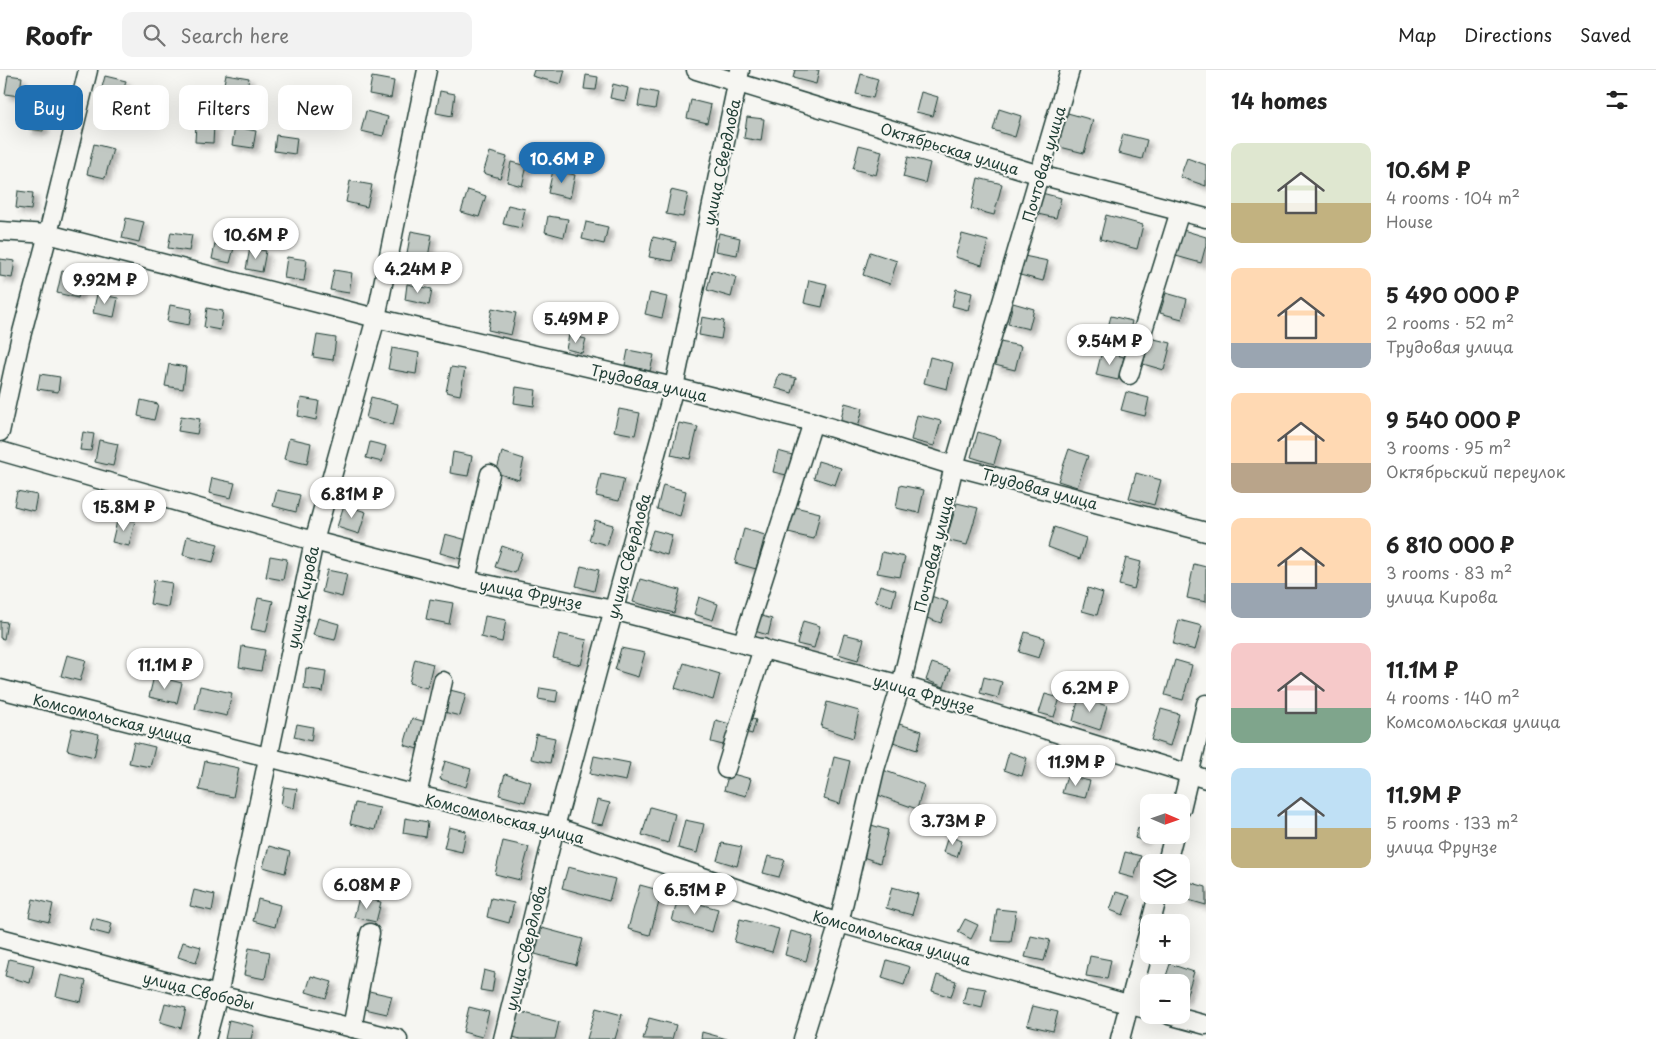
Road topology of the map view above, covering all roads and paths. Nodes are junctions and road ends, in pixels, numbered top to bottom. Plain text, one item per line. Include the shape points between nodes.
1 (88, 70) edge
2 (427, 70) edge
3 (696, 70) edge
4 (1070, 70) edge
5 (739, 76) edge
6 (1040, 175) junction
7 (1180, 211) junction
8 (1206, 218) edge
9 (0, 231) edge
10 (48, 234) junction
11 (376, 318) junction
12 (1129, 375) dead end
13 (674, 387) junction
14 (813, 422) junction
15 (0, 432) edge
16 (0, 451) edge
17 (954, 466) junction
18 (490, 474) dead end
19 (1206, 532) edge
20 (314, 541) junction
21 (466, 580) junction
22 (613, 610) junction
23 (743, 642) junction
24 (763, 648) junction
25 (443, 681) dead end
26 (902, 685) junction
27 (0, 689) edge
28 (1206, 704) edge
29 (269, 757) junction
30 (726, 769) dead end
31 (1198, 777) edge
32 (1189, 794) edge
33 (417, 795) junction
34 (555, 827) junction
35 (839, 923) junction
36 (370, 932) dead end
37 (0, 938) edge
38 (1140, 963) edge
39 (218, 995) junction
40 (1129, 1004) junction
41 (1140, 1007) edge
42 (1190, 1021) edge
43 (1206, 1025) edge
44 (352, 1028) junction
45 (206, 1039) edge
46 (398, 1039) edge
47 (503, 1039) edge
48 (803, 1039) edge
49 (1120, 1039) edge

1 - 10 street
2 - 11 street, улица Кирова
3 - 5 street, Октябрьская улица
4 - 6 street, Почтовая улица
5 - 6 street, Октябрьская улица
5 - 13 street, улица Свердлова
6 - 7 street, Октябрьская улица
6 - 17 street, Почтовая улица
7 - 8 street, Октябрьская улица
7 - 12 street
9 - 10 street, Трудовая улица
10 - 11 street, Трудовая улица
10 - 15 street
11 - 13 street, Трудовая улица
11 - 20 street, улица Кирова
13 - 14 street, Трудовая улица
13 - 22 street, улица Свердлова
14 - 17 street, Трудовая улица
14 - 23 street
16 - 20 street, улица Фрунзе
17 - 19 street, Трудовая улица
17 - 26 street, Почтовая улица
18 - 21 street
20 - 21 street, улица Фрунзе
20 - 29 street, улица Кирова
21 - 22 street, улица Фрунзе
22 - 23 street, улица Фрунзе
22 - 34 street, улица Свердлова
23 - 24 street, улица Фрунзе
24 - 26 street, улица Фрунзе
24 - 30 street
25 - 33 street
26 - 31 street, улица Фрунзе
26 - 35 street, Почтовая улица via 876,769
27 - 29 street, Комсомольская улица
28 - 31 street
29 - 33 street, Комсомольская улица
29 - 39 street, улица Кирова
31 - 32 street
33 - 34 street, Комсомольская улица
34 - 35 street, Комсомольская улица
34 - 47 street, улица Свердлова
35 - 40 street, Комсомольская улица
35 - 48 street, Почтовая улица
36 - 44 street
37 - 39 street, улица Свободы
38 - 40 street
39 - 44 street, улица Свободы
39 - 45 street, улица Кирова
40 - 41 street, Комсомольская улица
40 - 49 street
42 - 43 street
44 - 46 street, улица Свободы

